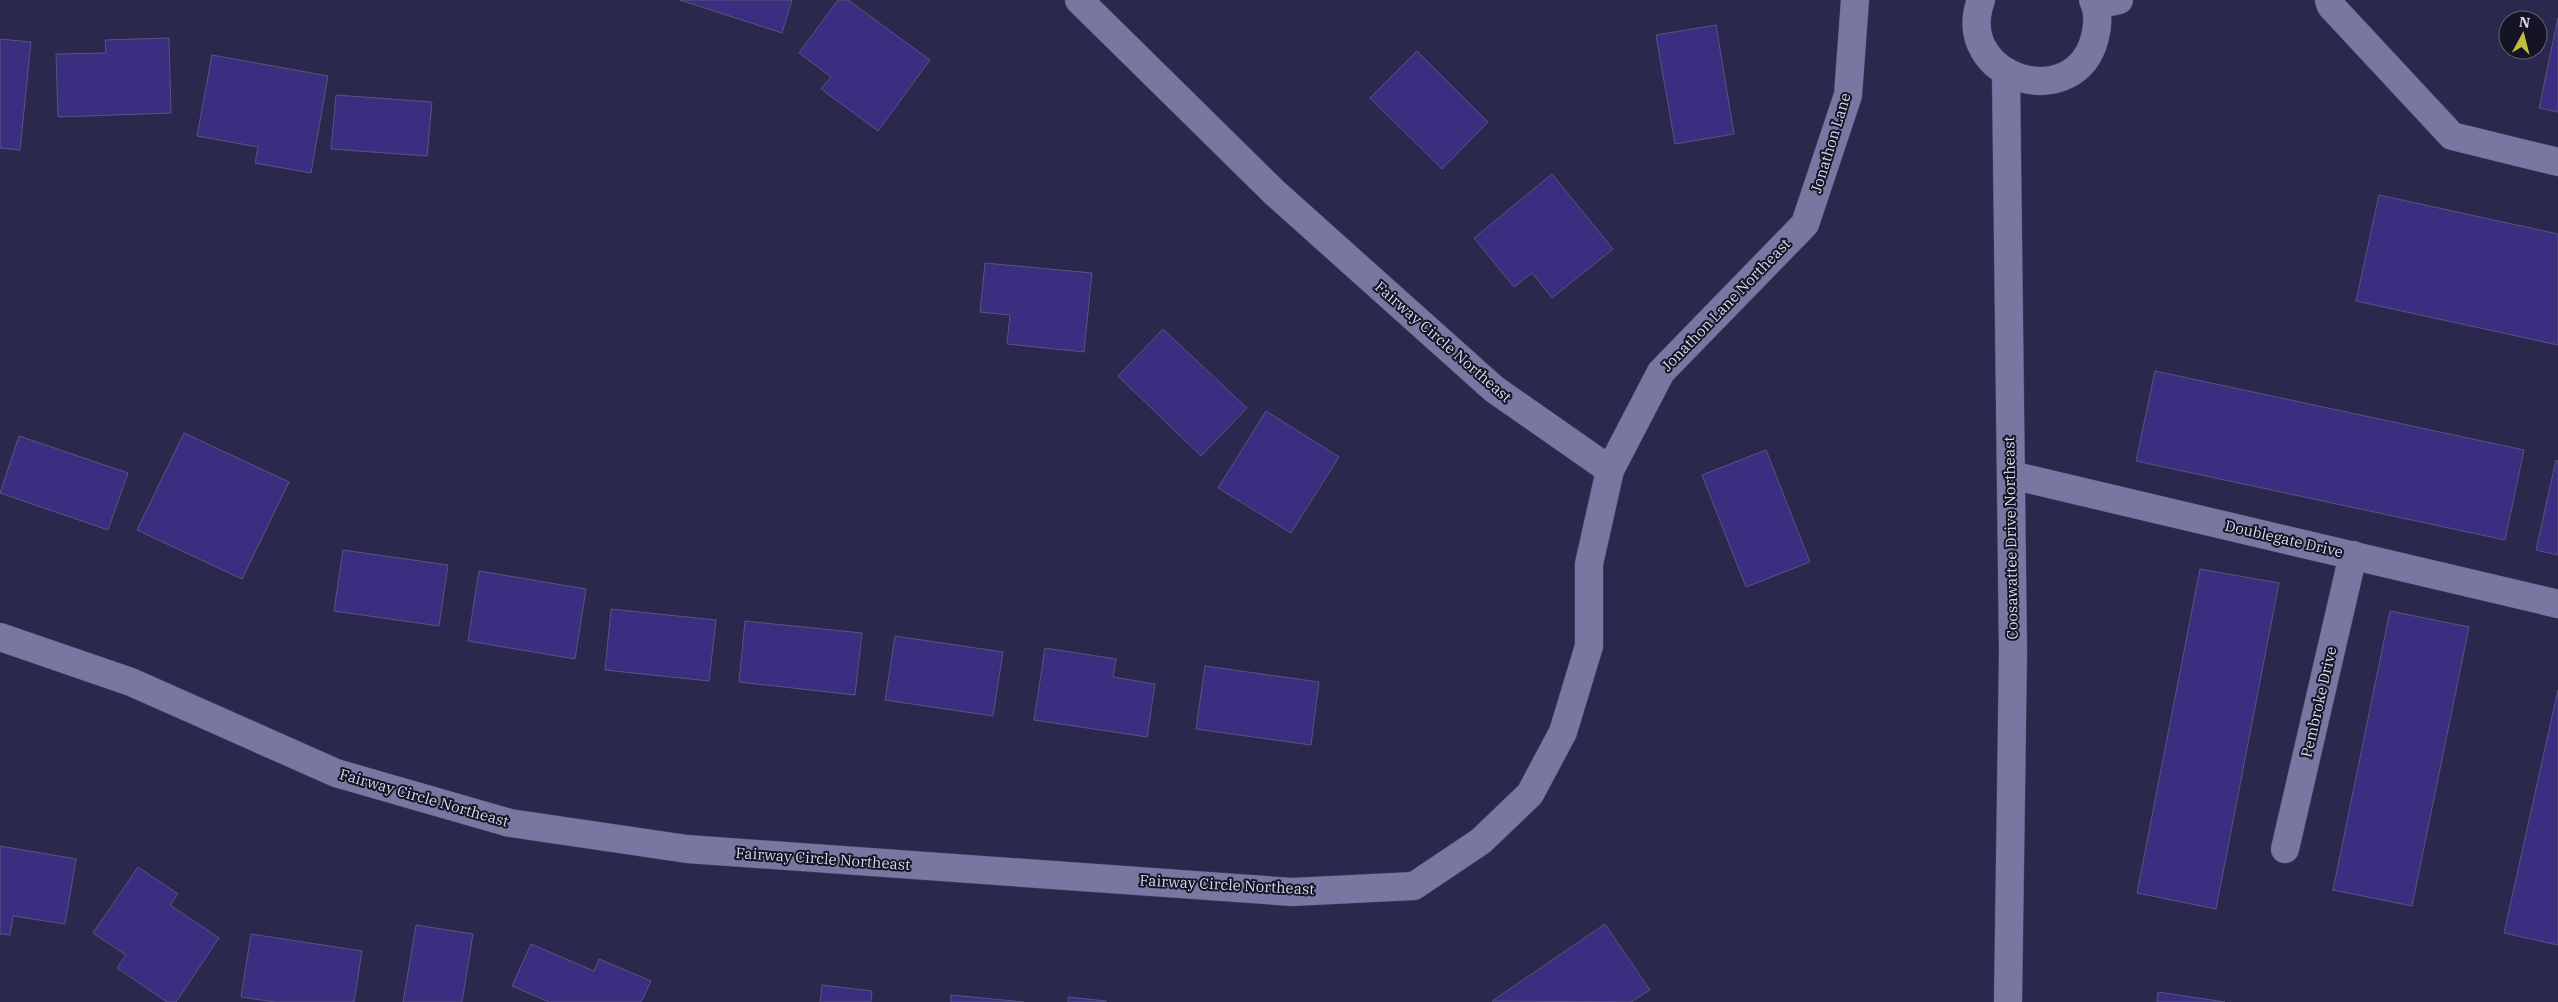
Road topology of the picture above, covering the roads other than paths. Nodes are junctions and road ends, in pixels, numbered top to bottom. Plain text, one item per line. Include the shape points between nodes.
1 (1079, 0) edge
2 (1855, 0) edge
3 (1981, 0) edge
4 (2328, 0) edge
5 (2103, 2) edge
6 (2006, 74) junction
7 (2558, 162) edge
8 (1805, 224) joint
9 (1610, 470) junction
10 (2010, 475) junction
11 (2353, 555) junction
12 (2558, 604) edge
13 (0, 637) edge
14 (2286, 849) dead end
15 (2008, 1002) edge

1 - 9 street, Fairway Circle Northeast via 1275,193 1486,383
2 - 8 street, Jonathon Lane via 1848,95
3 - 6 street via 1977,11 1977,30 1982,47
4 - 7 street via 2452,136
5 - 6 street via 2094,39 2081,64 2064,76 2044,82
6 - 10 street, Coosawattee Drive Northeast
8 - 9 street, Jonathon Lane Northeast via 1661,372
9 - 13 street, Fairway Circle Northeast via 1589,564 1589,646 1563,732 1530,794 1481,841 1414,886 1292,892 687,849 510,823 336,773 131,682
10 - 11 street, Doublegate Drive
10 - 15 street, Coosawattee Drive Northeast via 2013,652
11 - 12 street, Doublegate Drive
11 - 14 street, Pembroke Drive

